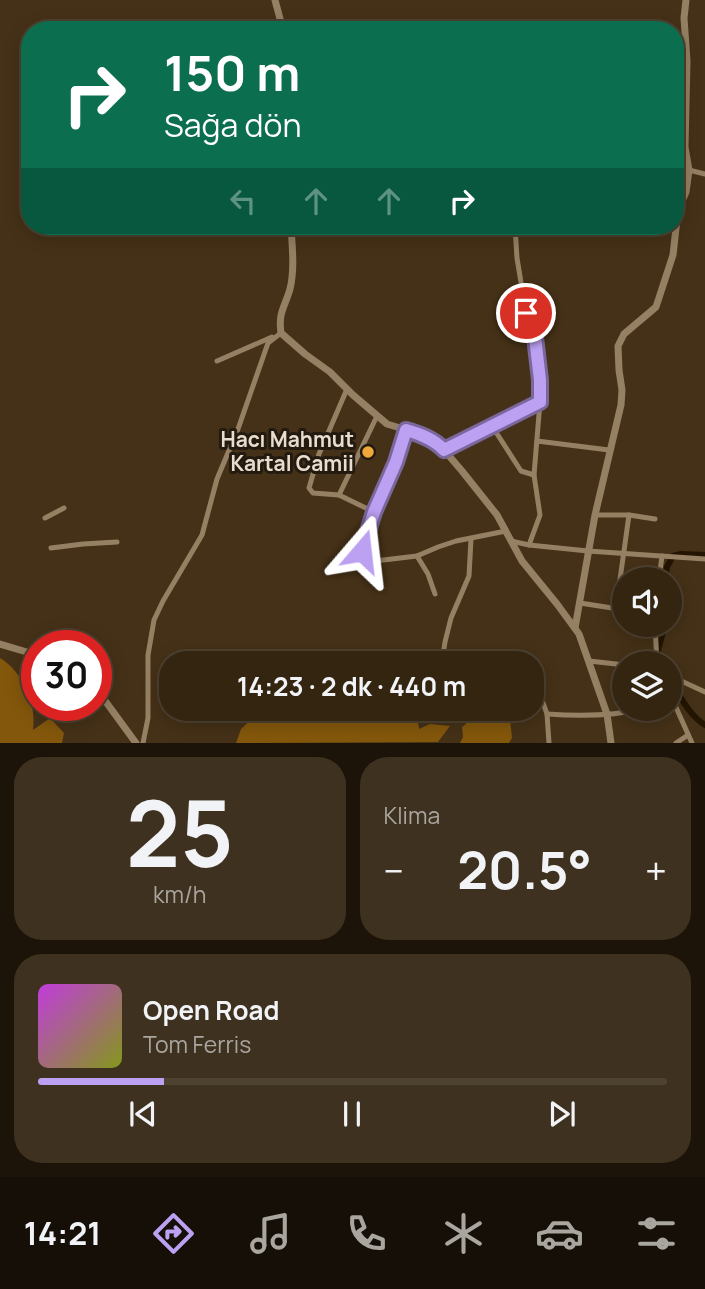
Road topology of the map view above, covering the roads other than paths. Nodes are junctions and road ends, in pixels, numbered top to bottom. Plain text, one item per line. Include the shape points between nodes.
1 (275, 0) edge
2 (686, 0) edge
3 (281, 21) edge
4 (689, 170) junction
5 (705, 174) edge
6 (684, 196) edge
7 (292, 235) edge
8 (515, 235) edge
9 (675, 235) edge
10 (281, 332) junction
11 (217, 361) dead end
12 (347, 389) junction
13 (540, 402) junction
14 (377, 416) junction
15 (492, 426) junction
16 (406, 430) junction
17 (537, 441) junction
18 (444, 450) junction
19 (609, 450) junction
20 (534, 475) junction
21 (339, 495) junction
22 (64, 508) dead end
23 (374, 512) junction
24 (595, 515) junction
25 (629, 515) junction
26 (46, 518) dead end
27 (655, 519) dead end
28 (506, 531) junction
29 (471, 539) junction
30 (511, 541) junction
31 (117, 542) dead end
32 (529, 545) junction
33 (51, 548) dead end
34 (588, 551) junction
35 (624, 553) junction
36 (417, 556) junction
37 (662, 556) junction
38 (705, 559) edge
39 (622, 567) edge
40 (661, 567) edge
41 (435, 594) dead end
42 (580, 603) junction
43 (612, 607) edge
44 (575, 628) junction
45 (0, 644) edge
46 (21, 650) edge
47 (444, 651) edge
48 (589, 661) junction
49 (612, 664) edge
50 (682, 682) edge
51 (705, 692) edge
52 (544, 706) edge
53 (112, 710) edge
54 (547, 714) junction
55 (607, 714) junction
56 (612, 714) edge
57 (682, 721) edge
58 (688, 735) junction
59 (136, 743) edge
60 (143, 743) edge
61 (549, 743) edge
62 (611, 743) edge
63 (676, 743) edge
64 (692, 743) edge

1 - 3 street
2 - 4 street via 685,147
4 - 5 street
4 - 6 street
7 - 10 street via 290,287 279,318
8 - 13 street via 526,313 535,337
9 - 19 street via 656,307 624,334 618,346 621,405
10 - 11 street
10 - 12 street
10 - 60 street via 268,343 217,479 202,535 154,620
12 - 14 street
12 - 21 street via 318,454 309,488 313,493
13 - 15 street
13 - 17 street
14 - 16 street
14 - 21 street
15 - 18 street
15 - 20 street via 521,471
16 - 18 street
16 - 23 street
17 - 19 street
17 - 20 street
18 - 28 street
19 - 24 street
20 - 32 street via 540,515
21 - 23 street
22 - 26 street
23 - 36 street via 362,559
24 - 25 street
24 - 34 street
25 - 27 street
25 - 35 street
28 - 29 street
28 - 30 street
29 - 36 street
29 - 47 street via 468,576
30 - 32 street
30 - 44 street
31 - 33 street
32 - 34 street
34 - 35 street
34 - 42 street
35 - 37 street
35 - 39 street
36 - 41 street
37 - 38 street
37 - 40 street
42 - 43 street
42 - 44 street
44 - 48 street
45 - 46 street
48 - 49 street
48 - 55 street
50 - 51 street
52 - 54 street
53 - 59 street
54 - 55 street
54 - 61 street
55 - 56 street
55 - 62 street
57 - 58 street
58 - 63 street
58 - 64 street

